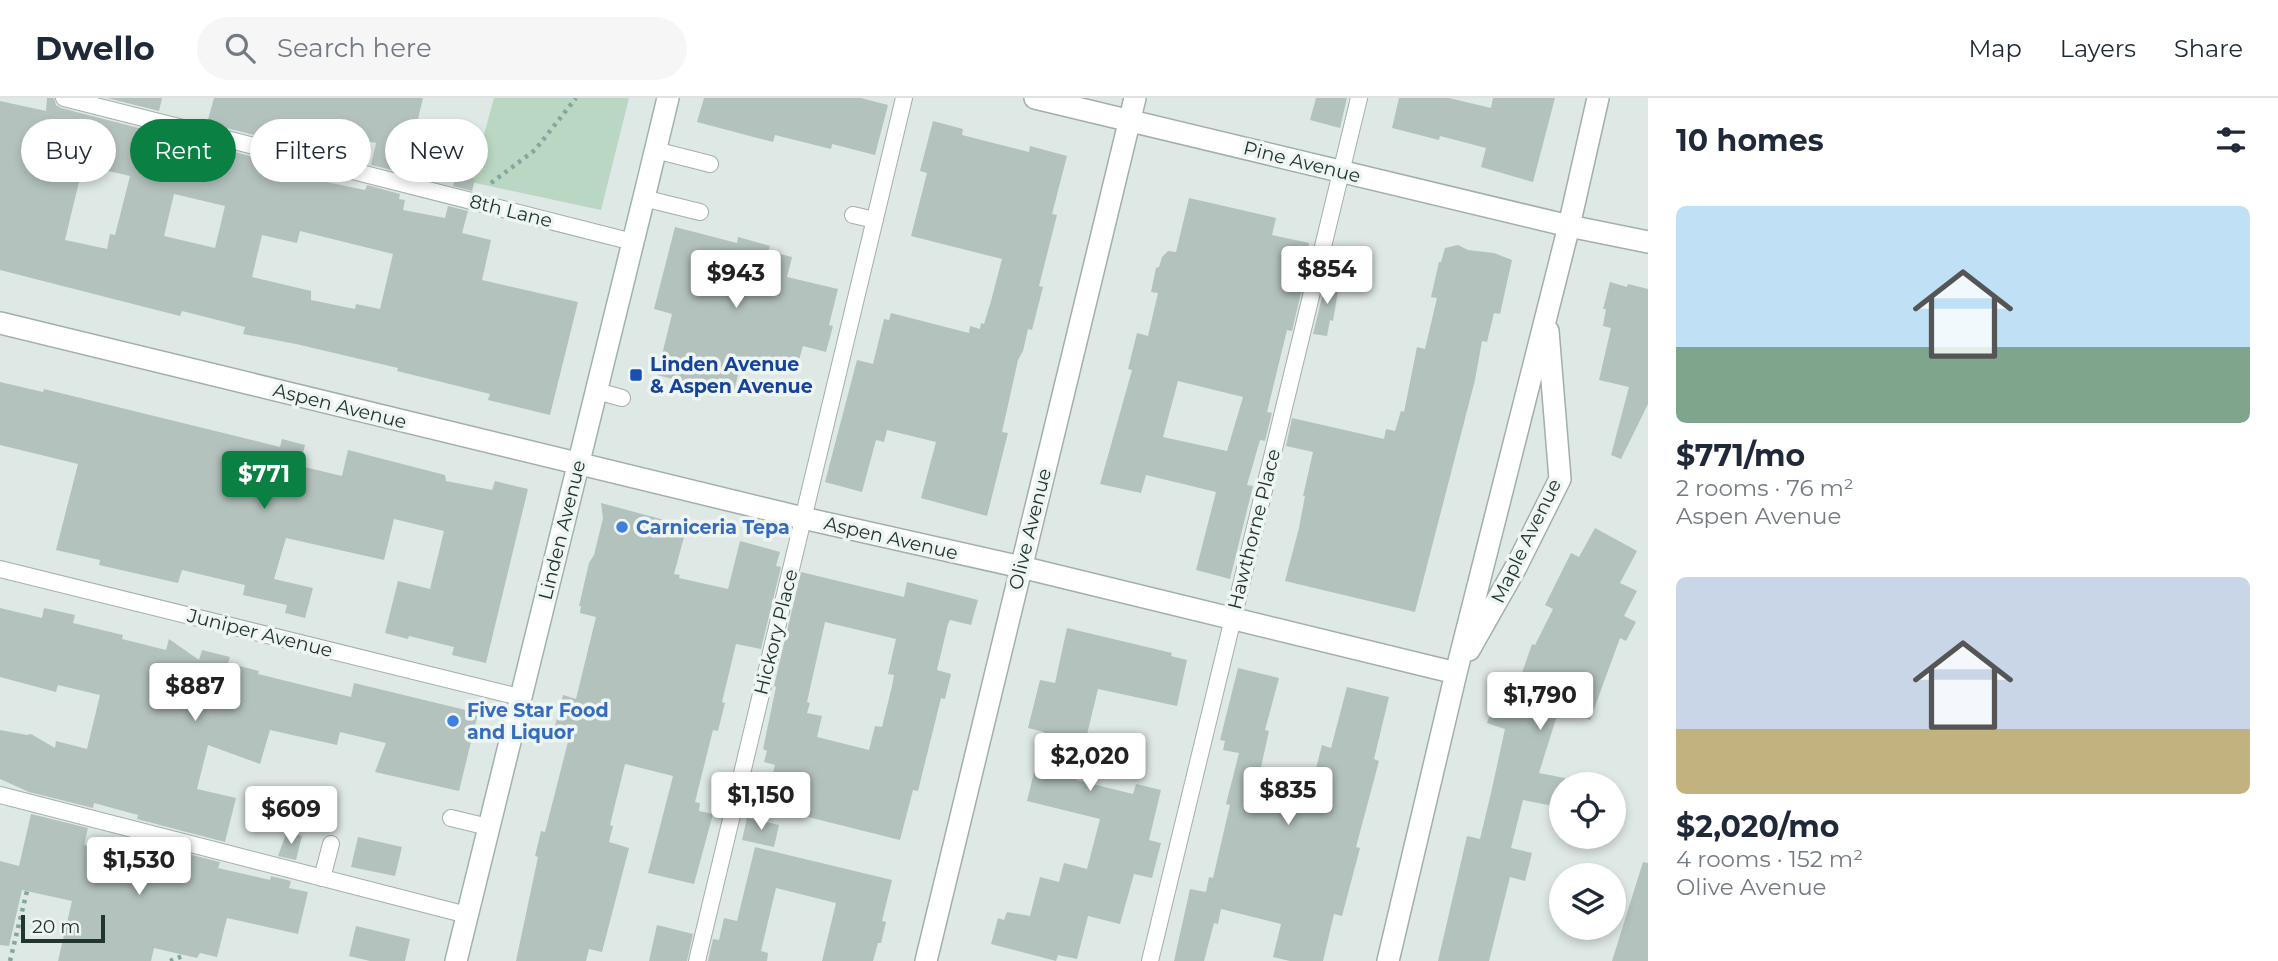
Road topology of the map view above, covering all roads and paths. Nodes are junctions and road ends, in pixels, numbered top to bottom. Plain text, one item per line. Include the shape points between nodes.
1 (64, 98) edge
2 (576, 98) edge
3 (668, 98) edge
4 (904, 98) edge
5 (1035, 98) edge
6 (1135, 98) edge
7 (1359, 98) edge
8 (1598, 98) edge
9 (1130, 120) junction
10 (655, 150) junction
11 (710, 164) dead end
12 (1341, 172) junction
13 (491, 183) dead end
14 (643, 198) junction
15 (700, 212) dead end
16 (853, 215) dead end
17 (875, 220) junction
18 (1569, 226) junction
19 (633, 242) junction
20 (1648, 242) edge
21 (1546, 315) junction
22 (0, 323) edge
23 (597, 391) junction
24 (622, 398) dead end
25 (579, 464) junction
26 (803, 518) junction
27 (1021, 567) junction
28 (0, 569) edge
29 (1233, 618) junction
30 (1456, 673) junction
31 (519, 697) junction
32 (0, 795) edge
33 (451, 818) dead end
34 (488, 827) junction
35 (331, 844) dead end
36 (322, 878) junction
37 (27, 891) dead end
38 (467, 915) junction
39 (185, 955) dead end
40 (10, 961) edge
41 (170, 961) edge
42 (456, 961) edge
43 (697, 961) edge
44 (926, 961) edge
45 (1150, 961) edge
46 (1388, 961) edge

1 - 19 lane, 8th Lane
2 - 13 path via 535,150
3 - 10 street, Linden Avenue
4 - 17 lane, Hickory Place
5 - 9 street, Pine Avenue
6 - 9 street, Olive Avenue
7 - 12 lane, Hawthorne Place
8 - 18 street, Maple Avenue
9 - 12 street, Pine Avenue
9 - 27 street, Olive Avenue
10 - 11 lane
10 - 14 street, Linden Avenue
12 - 18 street, Pine Avenue
12 - 29 lane, Hawthorne Place
14 - 15 lane
14 - 19 street, Linden Avenue
16 - 17 lane
17 - 26 lane, Hickory Place via 815,443
18 - 20 street, Pine Avenue
18 - 21 street, Maple Avenue
19 - 23 street, Linden Avenue
21 - 30 street, Maple Avenue
21 - 30 street, Maple Avenue via 1560,479
22 - 25 street, Aspen Avenue
23 - 24 lane
23 - 25 street, Linden Avenue
25 - 26 street, Aspen Avenue
25 - 31 street, Linden Avenue
26 - 27 street, Aspen Avenue
26 - 43 lane, Hickory Place
27 - 29 street, Aspen Avenue
27 - 44 street, Olive Avenue
28 - 31 lane, Juniper Avenue
29 - 30 street, Aspen Avenue
29 - 45 lane, Hawthorne Place
30 - 46 street, Maple Avenue
31 - 34 street, Linden Avenue
32 - 36 lane
33 - 34 lane
34 - 38 street, Linden Avenue
35 - 36 lane
36 - 38 lane
37 - 40 path
38 - 42 street, Linden Avenue
39 - 41 path

